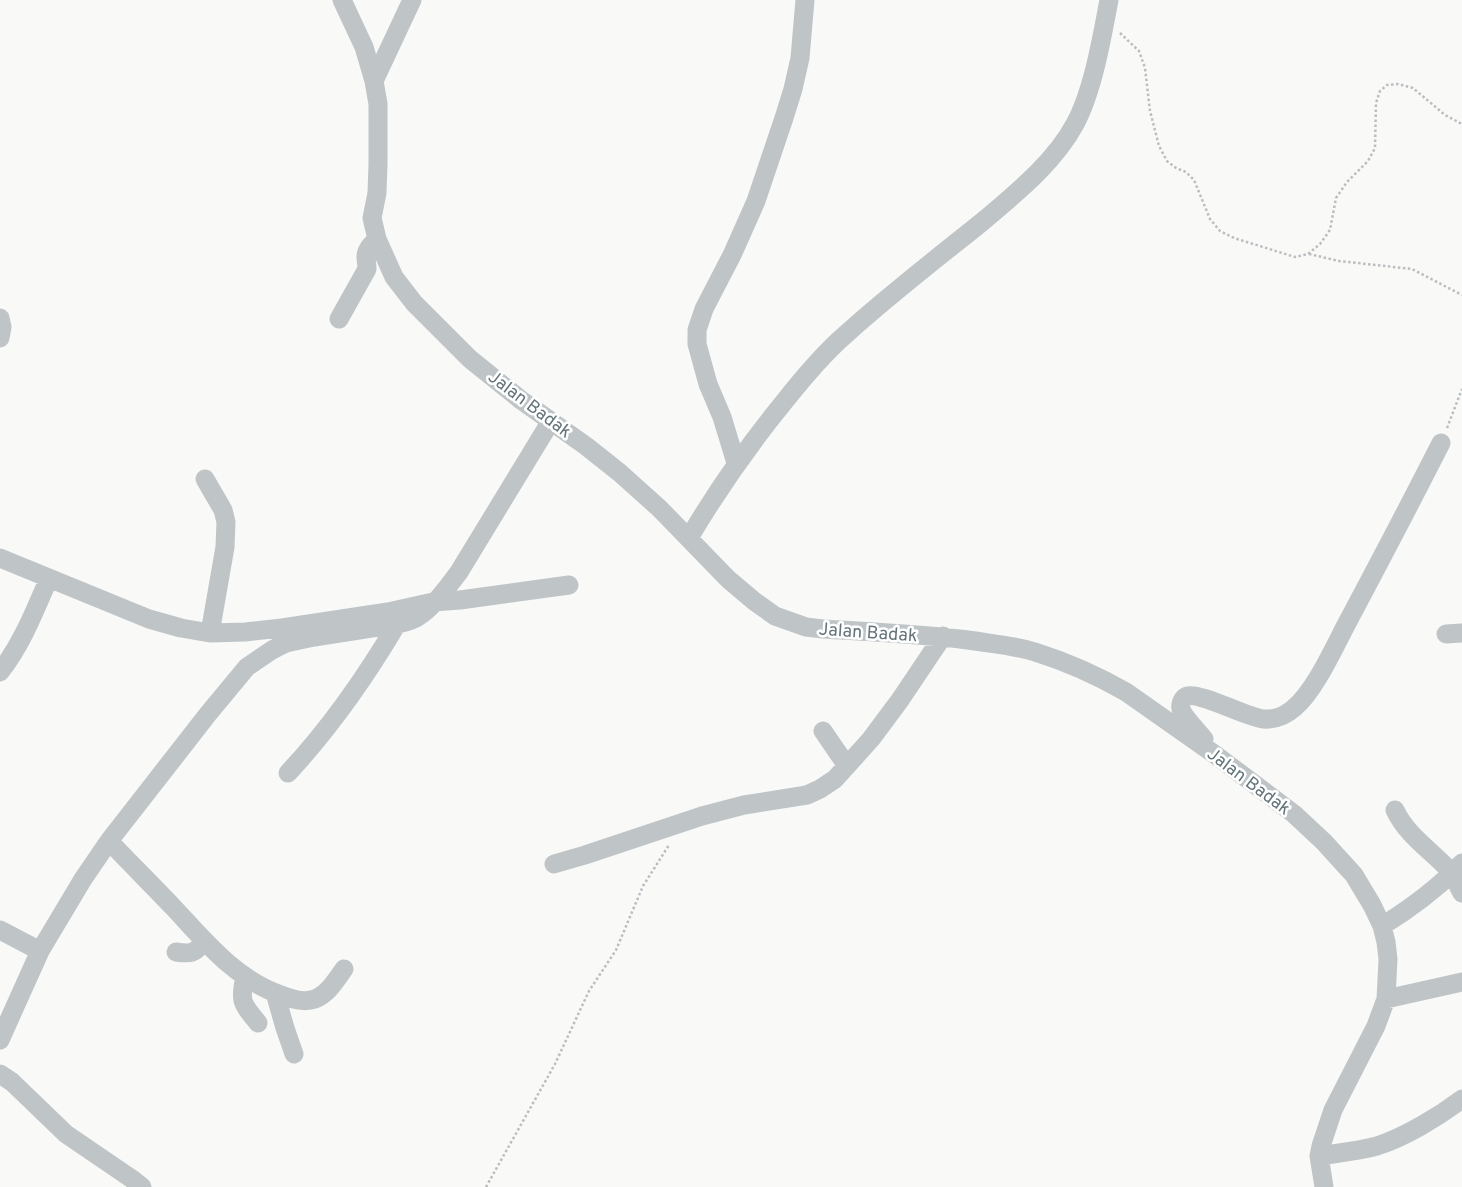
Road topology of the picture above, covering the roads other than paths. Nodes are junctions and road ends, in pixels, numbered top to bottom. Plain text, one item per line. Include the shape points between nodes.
1 (342, 0) edge
2 (412, 0) edge
3 (1109, 0) edge
4 (806, 2) edge
5 (374, 81) junction
6 (377, 238) junction
7 (0, 318) edge
8 (339, 319) dead end
9 (0, 338) edge
10 (551, 421) junction
11 (1441, 443) road end
12 (736, 463) junction
13 (205, 480) dead end
14 (689, 538) junction
15 (0, 558) edge
16 (49, 578) junction
17 (568, 586) dead end
18 (433, 602) junction
19 (398, 624) junction
20 (210, 633) junction
21 (943, 636) junction
22 (0, 672) edge
23 (823, 731) dead end
24 (1217, 756) junction
25 (847, 766) junction
26 (288, 773) dead end
27 (1395, 810) dead end
28 (109, 841) junction
29 (554, 864) dead end
30 (1457, 868) edge
31 (1462, 893) edge
32 (1382, 926) junction
33 (0, 930) edge
34 (204, 942) junction
35 (40, 951) junction
36 (176, 952) dead end
37 (344, 969) dead end
38 (245, 977) junction
39 (1462, 982) edge
40 (275, 993) junction
41 (1386, 999) junction
42 (258, 1024) dead end
43 (0, 1040) edge
44 (294, 1054) dead end
45 (0, 1074) edge
46 (1462, 1099) edge
47 (1319, 1156) junction
48 (142, 1187) edge
49 (1324, 1187) edge

1 - 5 street, Jalan Badak via 364,47
2 - 5 street
3 - 12 street via 1092,75 1081,110 1065,140 1020,189 844,335 811,369
4 - 12 street via 800,58 784,118 756,201 697,330 697,344 708,384
5 - 6 street, Jalan Badak via 378,104 378,164 372,218
6 - 8 street via 366,254 367,269
6 - 10 street, Jalan Badak via 394,277 414,303 489,375
7 - 9 street
10 - 14 street, Jalan Badak via 620,473
10 - 18 street via 459,572
11 - 24 street via 1332,651 1312,687 1296,706 1277,719 1261,719 1192,696 1183,700 1182,710
12 - 14 street
13 - 20 street via 223,510 226,522 225,547
14 - 21 street, Jalan Badak via 754,601 789,622 822,630
15 - 16 street
16 - 20 street via 149,619
16 - 22 street via 25,632
17 - 18 street
18 - 19 street via 417,617
18 - 20 street via 282,628
19 - 26 street via 352,696
19 - 28 street via 286,643 258,659 227,690
21 - 24 street, Jalan Badak via 1001,644 1072,665 1126,692
21 - 25 street via 900,700
23 - 25 street
24 - 32 street, Jalan Badak via 1294,814 1324,842 1354,875
25 - 29 street via 828,784 807,795 744,806 684,822
27 - 30 street via 1411,834
28 - 34 street
28 - 35 street
30 - 31 street
30 - 32 street via 1416,904
32 - 41 street, Jalan Badak via 1388,959
33 - 35 street
34 - 36 street via 192,953
34 - 38 street
35 - 43 street
37 - 40 street via 326,992 316,998 300,1000
38 - 40 street
38 - 42 street via 242,999
39 - 41 street
40 - 44 street
41 - 47 street, Jalan Badak via 1376,1026 1333,1110
45 - 48 street via 66,1134
46 - 47 street via 1390,1141 1356,1151
47 - 49 street, Jalan Badak

